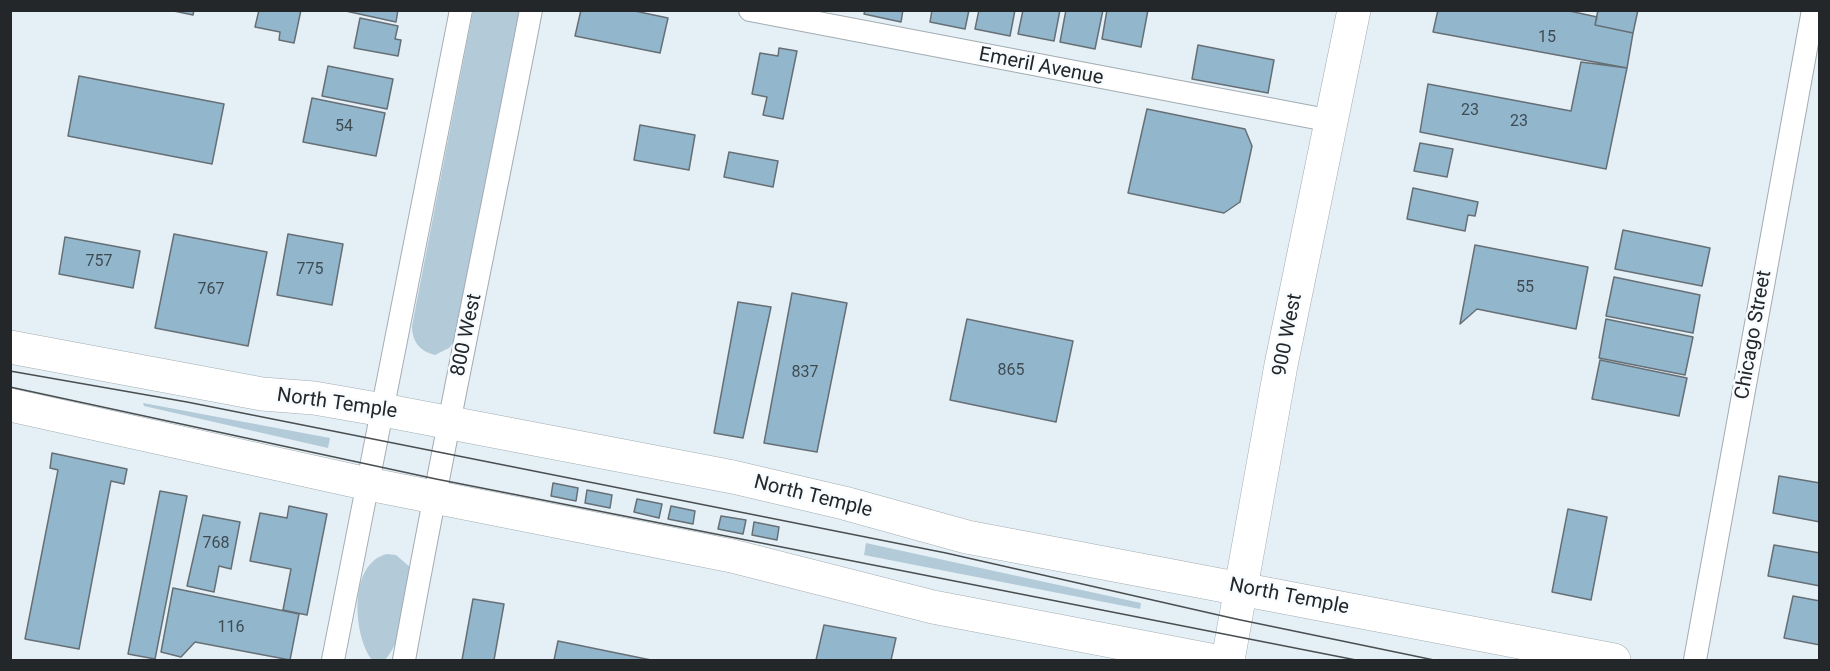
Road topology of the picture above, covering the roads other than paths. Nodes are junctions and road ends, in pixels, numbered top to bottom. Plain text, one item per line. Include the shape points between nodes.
1 (461, 10) edge
2 (531, 10) edge
3 (750, 10) edge
4 (1354, 10) edge
5 (1814, 10) edge
6 (1332, 121) junction
7 (10, 347) edge
8 (10, 405) edge
9 (383, 410) junction
10 (448, 422) junction
11 (368, 484) junction
12 (433, 497) junction
13 (1242, 588) junction
14 (333, 660) edge
15 (404, 660) edge
16 (1210, 660) edge
17 (1228, 660) edge
18 (1614, 660) edge
19 (1695, 660) edge

1 - 9 street
2 - 10 street, 800 West
3 - 6 street, Emeril Avenue
4 - 6 main road, 900 West
5 - 19 street, Chicago Street
6 - 13 main road, 900 West via 1281,365
7 - 9 main road, North Temple via 238,390
8 - 11 main road
9 - 10 main road, North Temple
9 - 11 street
10 - 12 street, 800 West
10 - 13 main road, North Temple via 733,477 968,537
11 - 12 main road
11 - 14 street
12 - 15 street, 800 West
12 - 16 main road via 732,556 933,607
13 - 17 main road, 900 West
13 - 18 main road, North Temple

